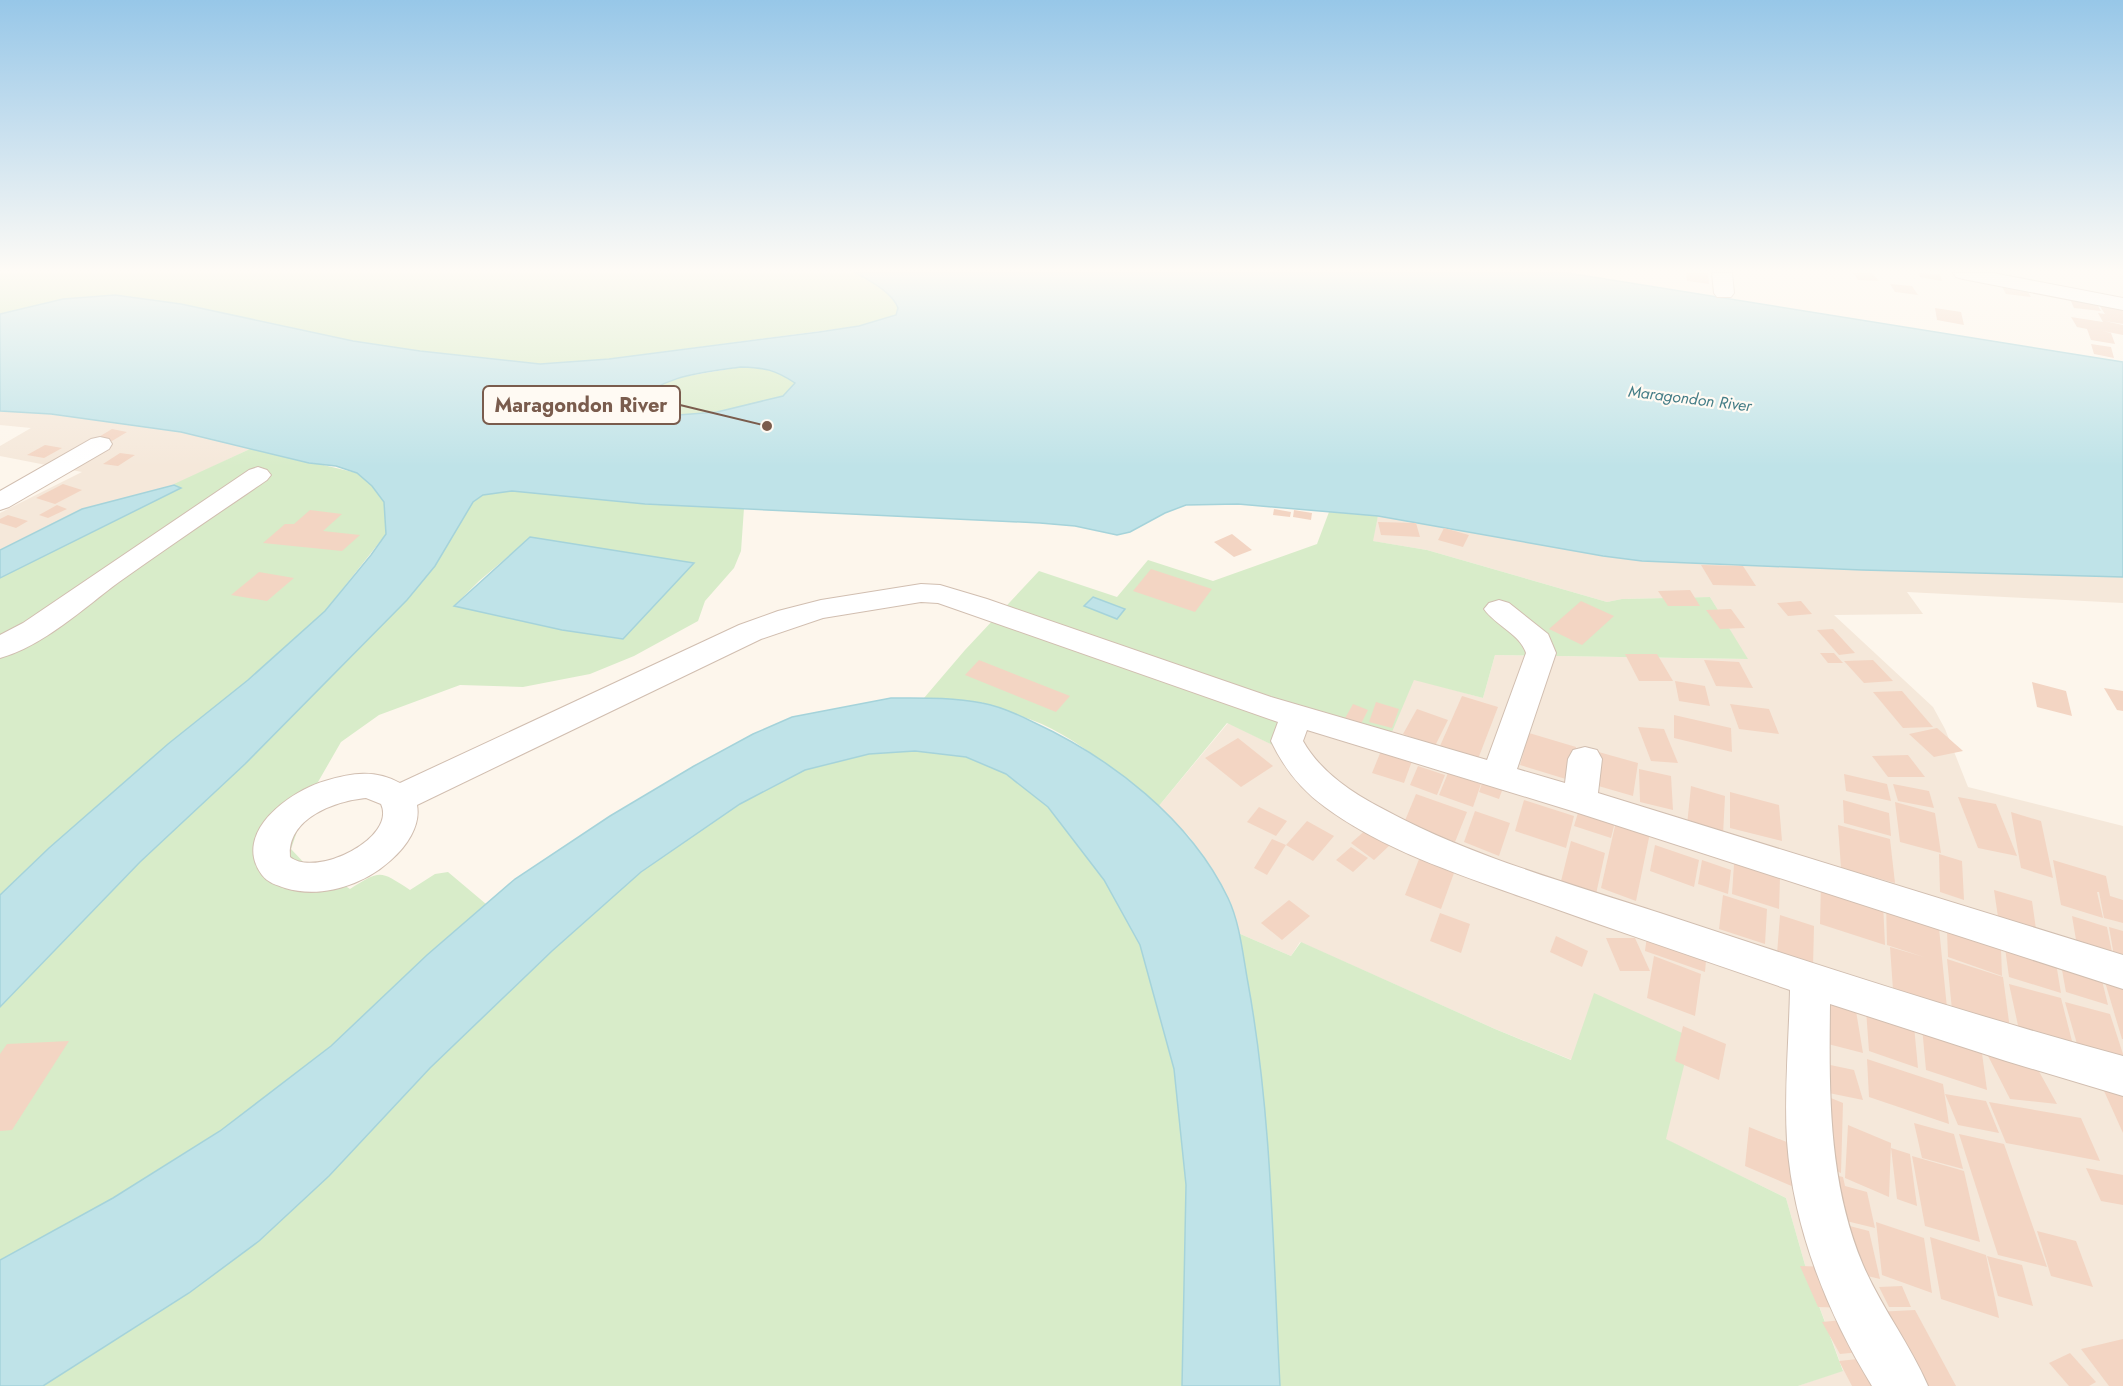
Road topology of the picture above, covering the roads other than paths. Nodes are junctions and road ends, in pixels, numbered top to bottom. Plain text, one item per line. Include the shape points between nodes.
1 (100, 444) dead end
2 (258, 475) dead end
3 (0, 502) edge
4 (1499, 609) dead end
5 (0, 648) edge
6 (1296, 716) junction
7 (1585, 759) dead end
8 (1498, 776) junction
9 (398, 799) dead end
10 (1580, 801) junction
11 (2123, 972) edge
12 (1810, 980) junction
13 (2123, 1076) edge
14 (1902, 1386) edge

1 - 3 street
2 - 5 street via 33,630
4 - 8 street via 1537,641 1541,653
6 - 8 street
6 - 9 street via 961,599 921,593 820,609 750,632
6 - 12 street via 1287,741 1302,768 1353,807 1408,838 1537,887
7 - 10 street
8 - 10 street
10 - 11 street
12 - 13 street via 1971,1033
12 - 14 street via 1809,1115 1812,1163 1821,1206 1850,1291

